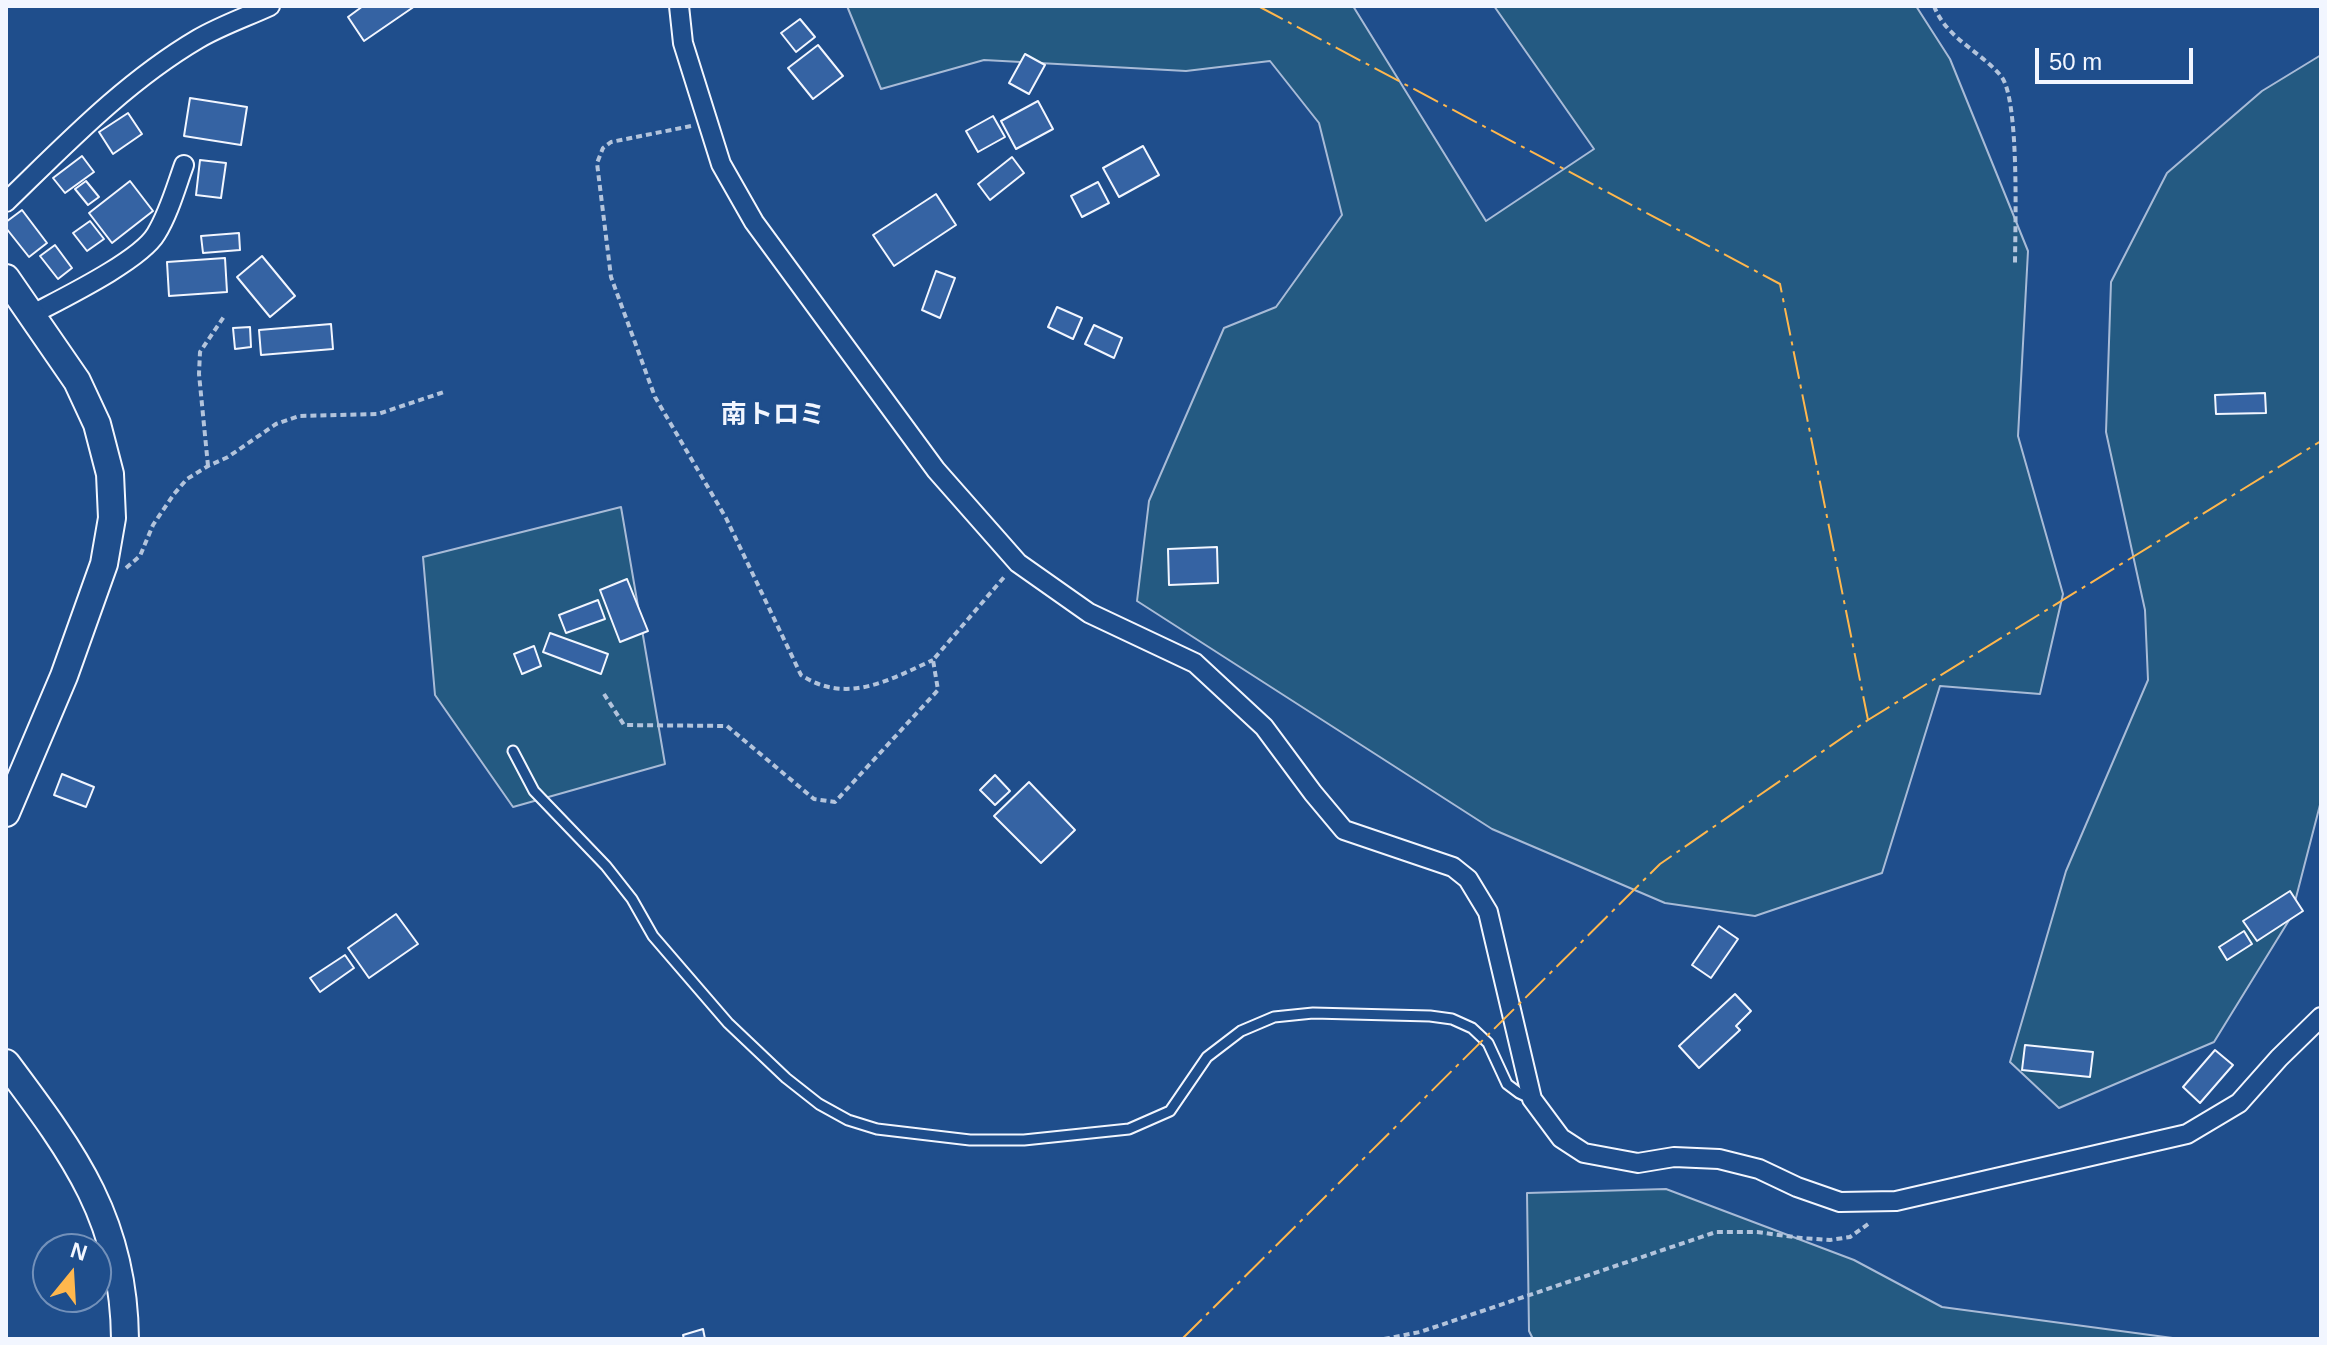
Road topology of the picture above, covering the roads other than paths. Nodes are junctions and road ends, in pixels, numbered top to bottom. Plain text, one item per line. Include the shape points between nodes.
1 (270, 6) edge
2 (679, 6) edge
3 (184, 165) dead end
4 (6, 202) edge
5 (6, 278) edge
6 (31, 315) junction
7 (513, 751) dead end
8 (6, 813) edge
9 (2321, 1017) edge
10 (6, 1063) edge
11 (1532, 1099) junction
12 (125, 1339) edge

1 - 4 street via 199,38 141,77
2 - 11 street via 683,43 721,164 754,222 936,470 1018,563 1089,613 1195,663 1264,727 1344,830 1453,867 1468,879 1488,912
3 - 6 street via 155,236 140,251
5 - 6 street
6 - 8 street via 77,381 97,424 110,474 112,518 104,564 64,676
7 - 11 lane via 534,791 606,866 653,936 728,1023 786,1078 848,1120 877,1129 970,1140 1129,1129 1170,1111 1207,1057 1241,1031 1274,1017 1313,1013 1452,1019 1488,1043 1507,1084
9 - 11 street via 2239,1103 2187,1134 1896,1201 1840,1202 1719,1159 1674,1157 1638,1163 1584,1153 1561,1138
10 - 12 street via 82,1171 100,1208 123,1290

